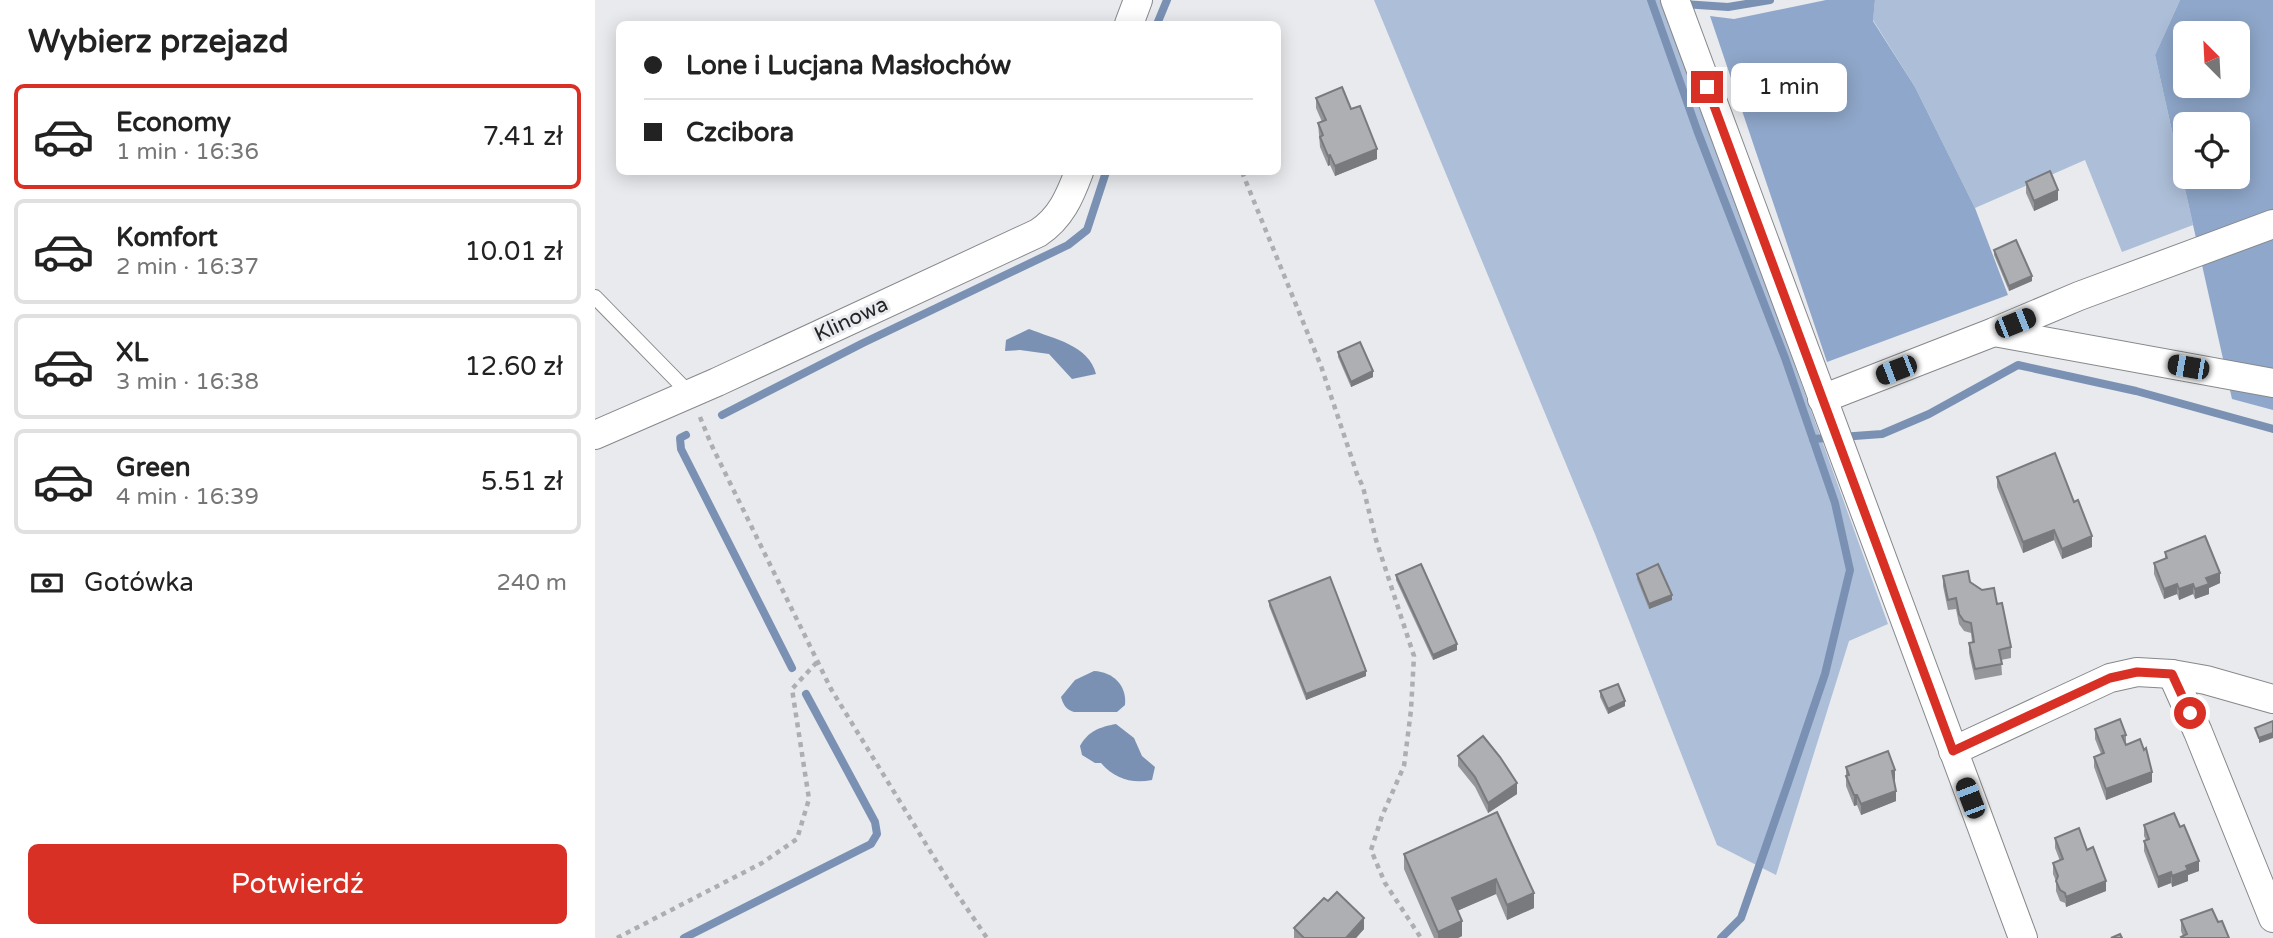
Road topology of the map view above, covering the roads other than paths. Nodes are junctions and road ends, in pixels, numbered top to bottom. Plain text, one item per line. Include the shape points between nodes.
1 (1138, 0) edge
2 (1675, 0) edge
3 (1130, 21) edge
4 (1078, 175) edge
5 (2273, 224) edge
6 (595, 297) edge
7 (1994, 332) junction
8 (2273, 383) edge
9 (691, 394) junction
10 (1822, 399) junction
11 (595, 435) edge
12 (2172, 674) junction
13 (2273, 699) edge
14 (1953, 751) junction
15 (2273, 918) edge
16 (2022, 938) edge

1 - 3 street
2 - 10 street
4 - 9 street, Klinowa via 1062,211 1038,233
5 - 7 street
6 - 9 lane
7 - 8 street
7 - 10 street
9 - 11 street, Klinowa
10 - 14 street
12 - 13 street
12 - 14 street via 2137,672 2110,678
12 - 15 street
14 - 16 street

